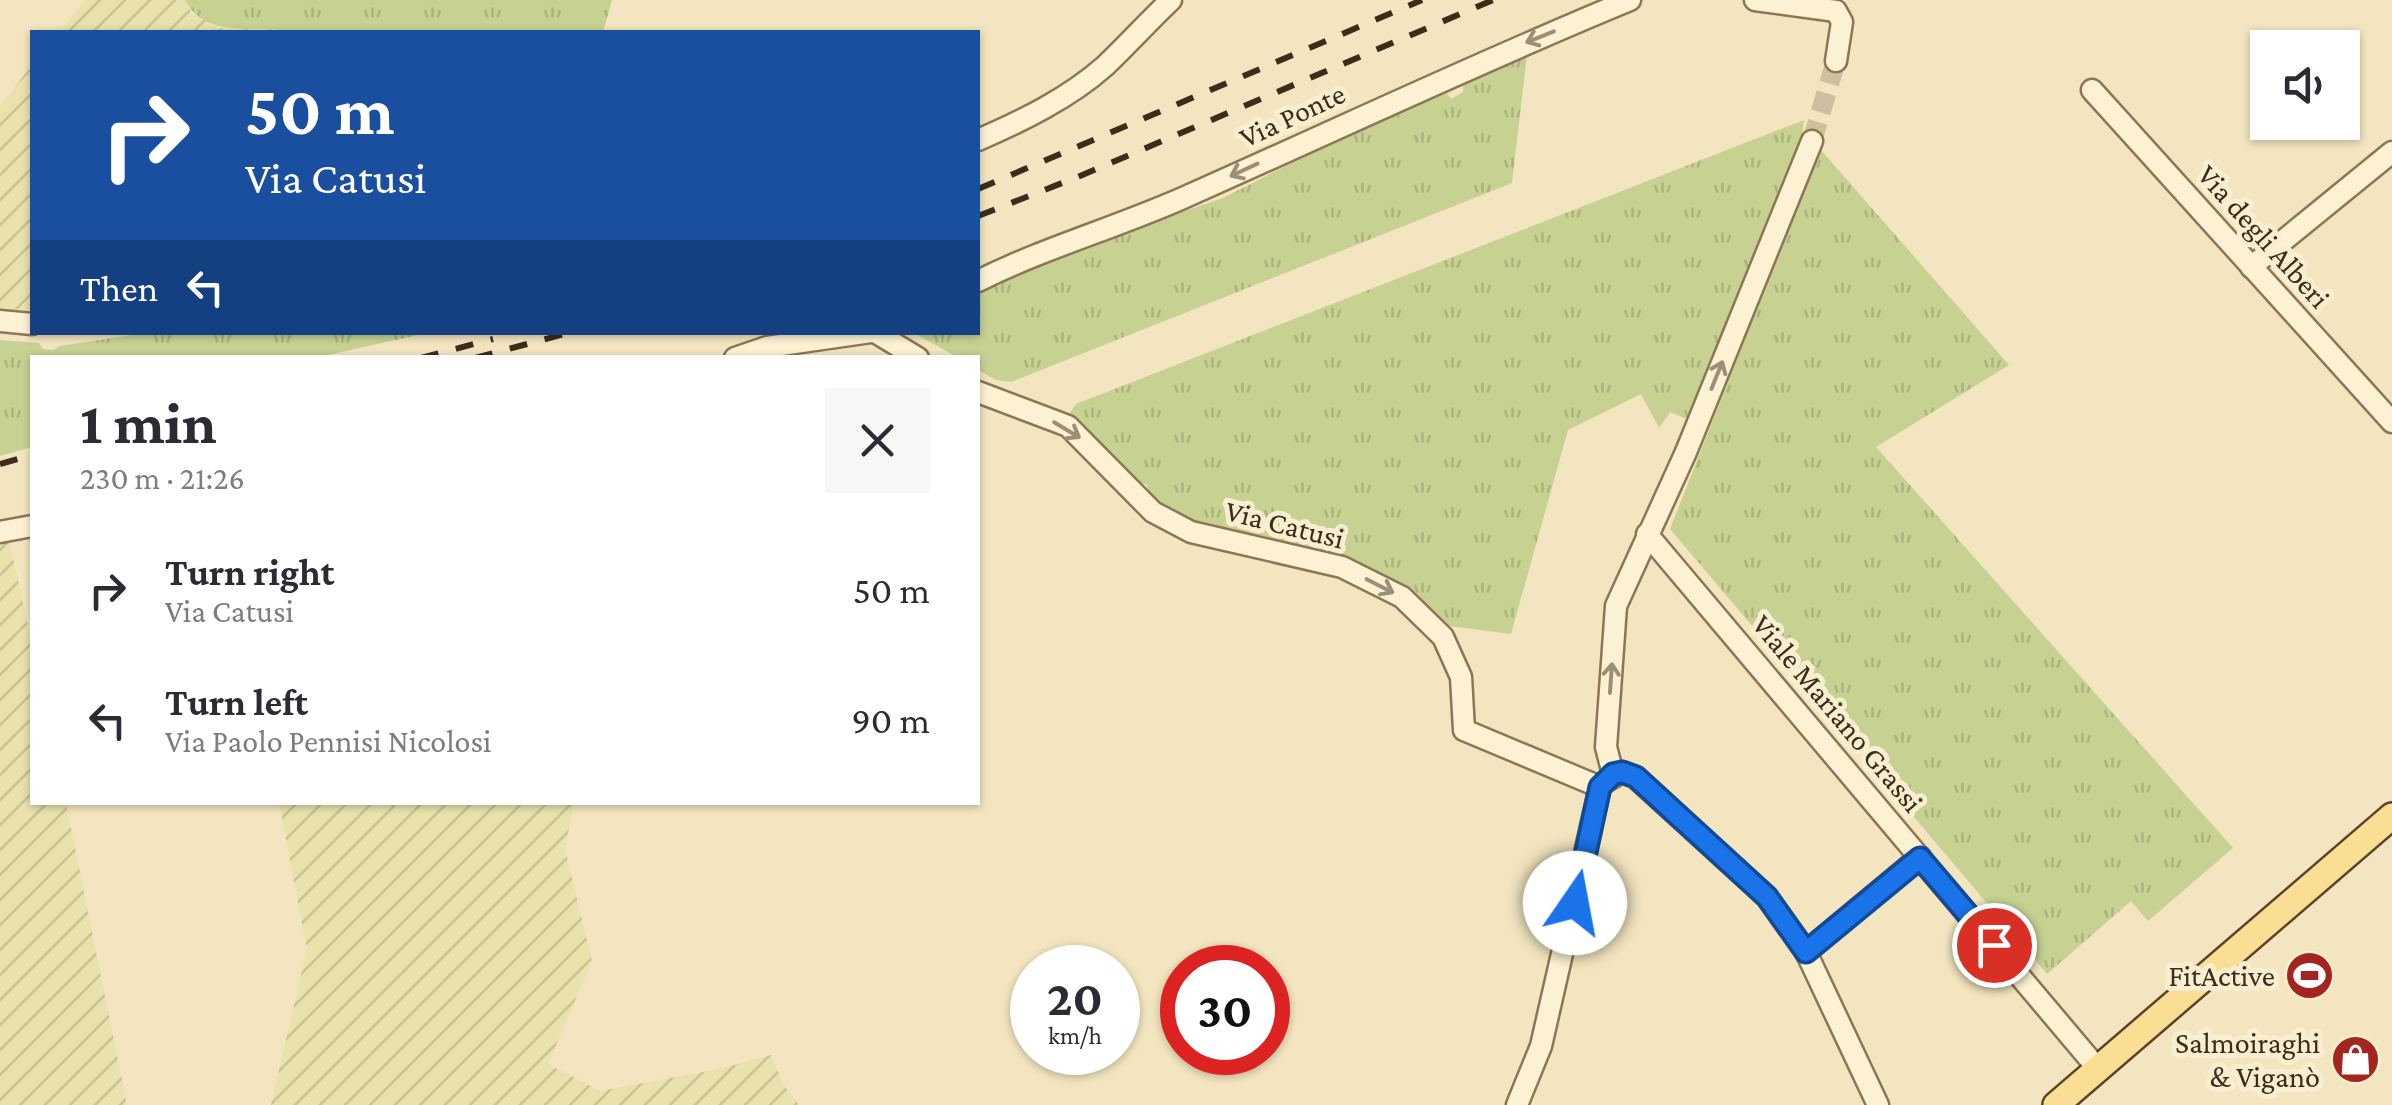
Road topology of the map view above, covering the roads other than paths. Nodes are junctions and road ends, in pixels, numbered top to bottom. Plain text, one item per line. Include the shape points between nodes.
1 (1170, 0) edge
2 (1630, 0) edge
3 (1754, 0) edge
4 (1836, 61) tunnel mouth
5 (2092, 90) dead end
6 (980, 139) edge
7 (1812, 141) tunnel mouth
8 (2392, 152) edge
9 (2252, 267) junction
10 (980, 280) edge
11 (0, 322) edge
12 (30, 324) edge
13 (852, 335) edge
14 (878, 335) edge
15 (744, 355) edge
16 (913, 355) edge
17 (980, 393) edge
18 (2392, 422) edge
19 (30, 526) edge
20 (0, 532) edge
21 (1647, 534) junction
22 (1606, 781) junction
23 (2392, 816) edge
24 (1920, 858) junction
25 (1806, 952) junction
26 (2098, 1069) junction
27 (1517, 1105) edge
28 (1878, 1105) edge
29 (2056, 1105) edge

1 - 6 street via 1077,87
2 -> 10 street, Via Ponte via 1179,200
3 - 4 street via 1836,11 1842,22
5 - 9 street, Via degli Alberi
21 -> 7 street
8 - 9 street
9 - 18 street, Via degli Alberi
11 - 12 street
13 - 15 street
14 - 16 street
17 -> 22 street, Via Catusi via 1068,426 1153,512 1192,532 1342,567 1402,597 1443,637 1461,677 1464,730
19 - 20 street
22 -> 21 street via 1616,606
21 - 24 street, Viale Mariano Grassi
22 - 25 street, Via Catusi via 1622,772 1636,777 1767,897
22 - 27 street via 1541,1046
23 - 26 main road
24 - 25 street
24 - 26 street, Viale Mariano Grassi
25 - 28 street, Via Catusi
26 - 29 main road

